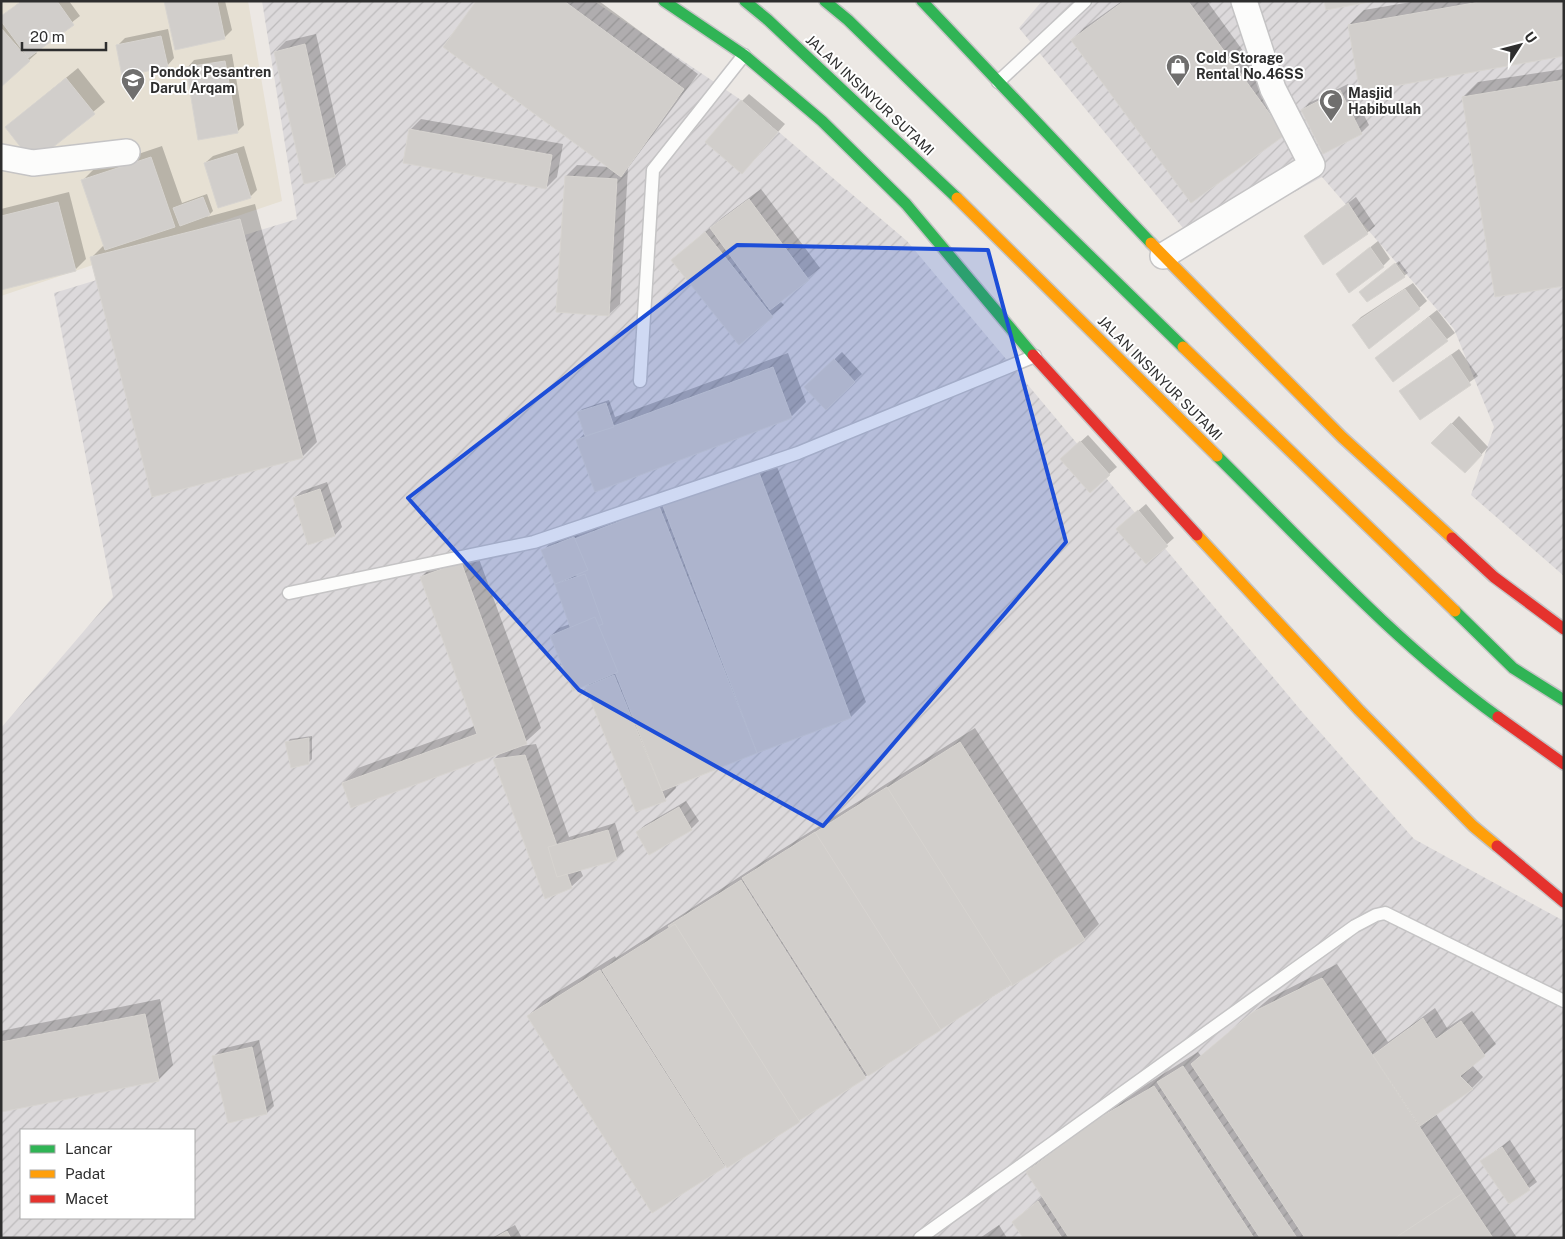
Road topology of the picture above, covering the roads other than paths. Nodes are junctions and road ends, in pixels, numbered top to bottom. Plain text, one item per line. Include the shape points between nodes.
1 (664, 1) edge
2 (745, 1) edge
3 (825, 1) edge
4 (922, 1) edge
5 (1085, 1) edge
6 (1244, 1) edge
7 (744, 55) junction
8 (998, 82) junction
9 (127, 152) dead end
10 (1, 157) edge
11 (1163, 256) junction
12 (1035, 356) junction
13 (640, 380) dead end
14 (289, 594) dead end
15 (1564, 629) edge
16 (1564, 700) edge
17 (1564, 764) edge
18 (1564, 902) edge
19 (1564, 1001) edge
20 (920, 1238) edge

1 - 7 main road
2 - 17 main road, JALAN INSINYUR SUTAMI via 923,165 1342,583 1465,693
3 - 16 main road via 1513,668
4 - 8 main road
5 - 8 lane
6 - 11 street via 1273,89 1312,165
7 - 12 main road via 822,121 906,204
7 - 13 lane via 653,170
8 - 11 main road
9 - 10 street via 33,163
11 - 15 main road via 1342,437 1494,577
12 - 14 lane via 798,453 534,542
12 - 18 main road via 1195,534 1448,802
19 - 20 lane via 1385,913 1376,915 1355,926

